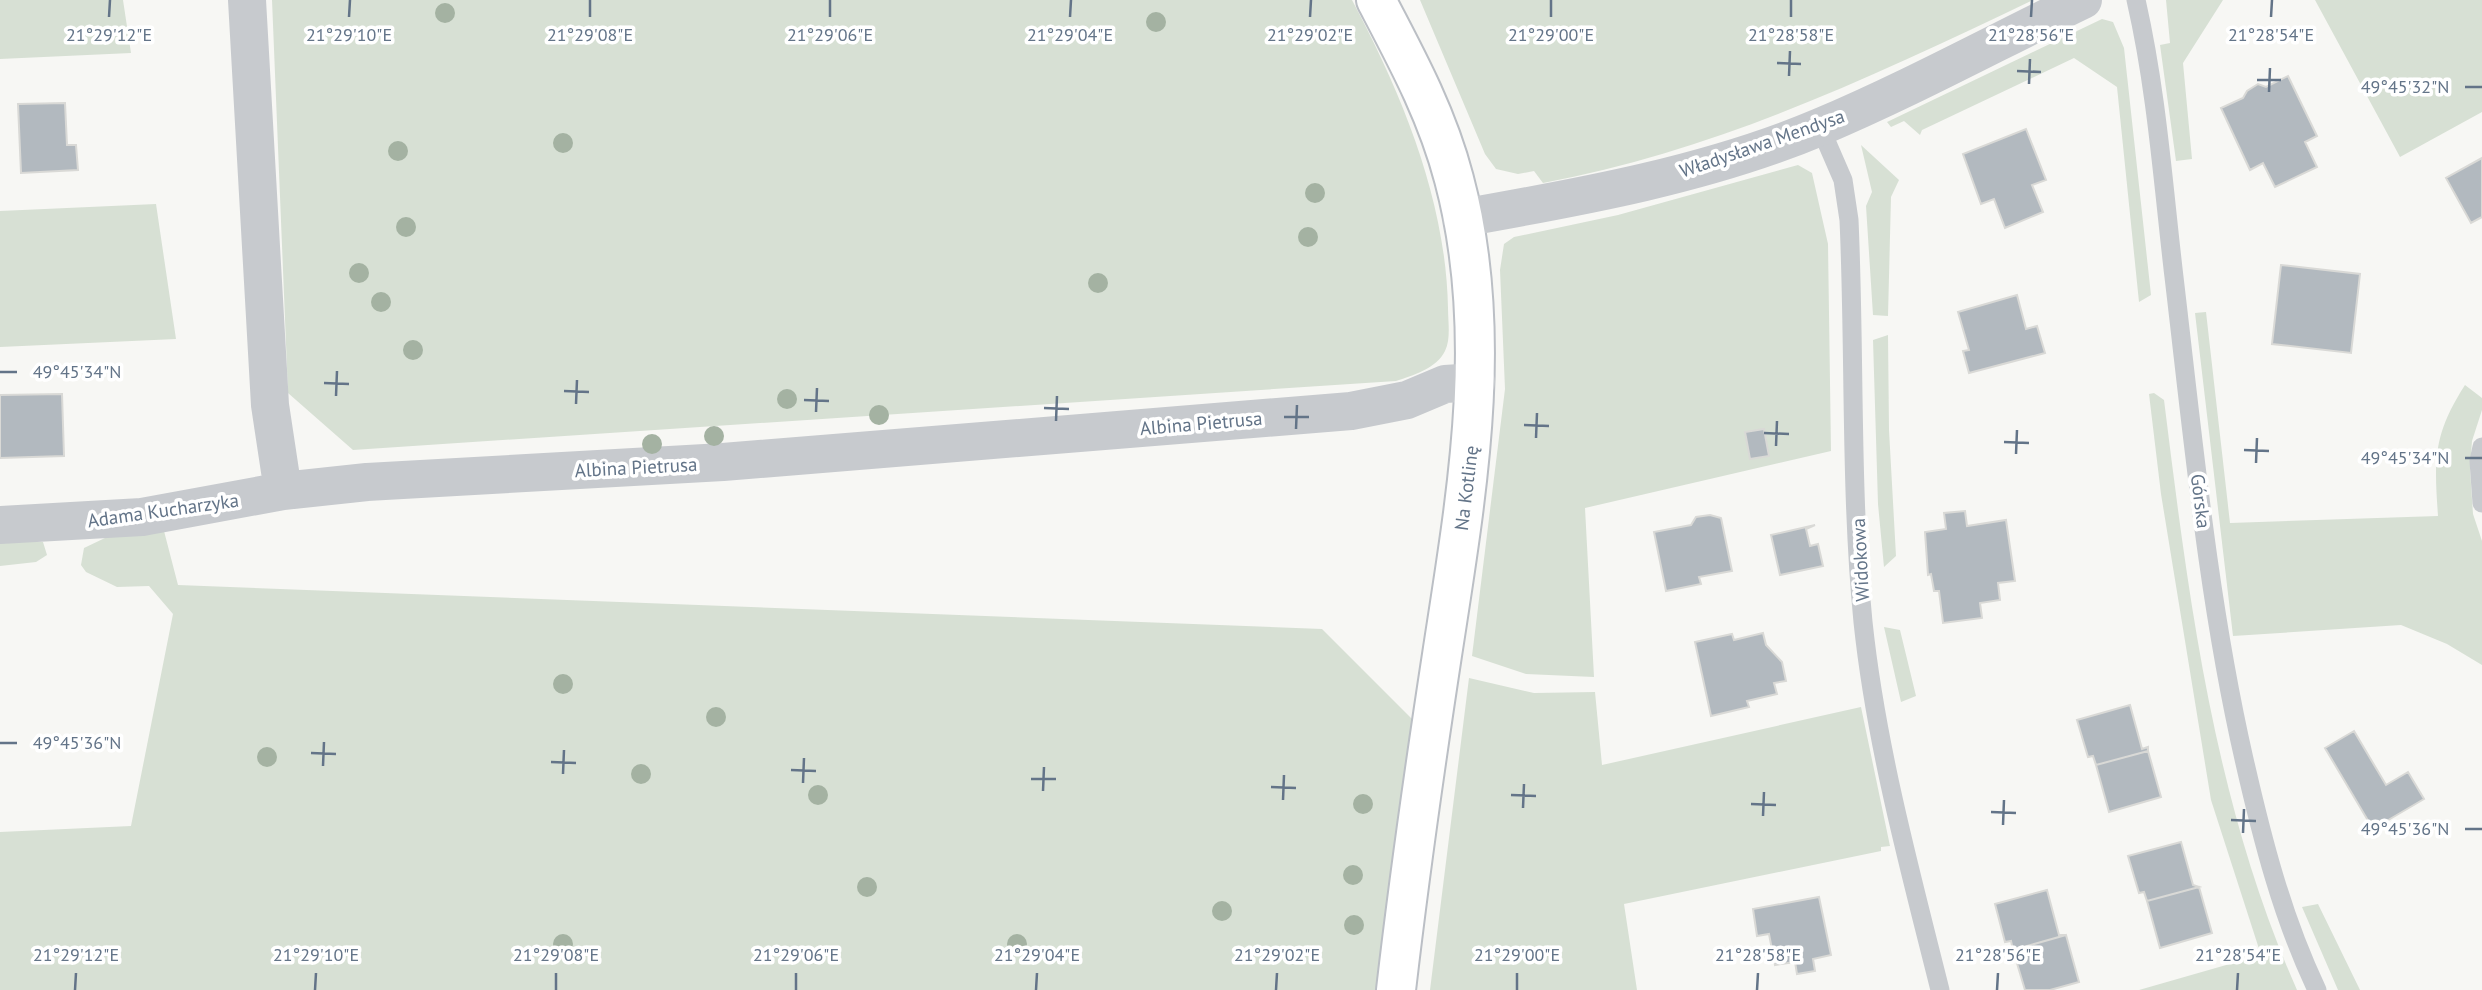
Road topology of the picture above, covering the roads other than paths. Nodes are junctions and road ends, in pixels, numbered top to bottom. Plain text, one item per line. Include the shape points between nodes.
1 (247, 0) edge
2 (1376, 0) edge
3 (2083, 0) edge
4 (2136, 0) edge
5 (1820, 127) junction
6 (1462, 218) junction
7 (1476, 382) junction
8 (2482, 447) edge
9 (283, 491) junction
10 (2482, 503) edge
11 (0, 525) edge
12 (1396, 990) edge
13 (1940, 990) edge
14 (2317, 990) edge

1 - 9 street via 270,405
2 - 6 street, Na Kotlinę via 1431,107
3 - 5 street, Władysława Mendysa
4 - 14 lane, Górska via 2155,99 2185,370 2230,692 2275,881
5 - 6 street, Władysława Mendysa via 1713,164 1609,190
5 - 13 lane, Widokowa via 1843,180 1849,220 1860,571 1867,648 1886,762
6 - 7 street, Na Kotlinę
7 - 9 street, Albina Pietrusa via 1445,384 1393,403 1338,412 723,462
7 - 12 street, Na Kotlinę via 1466,500
8 - 10 lane
9 - 11 street, Adama Kucharzyka via 142,517

